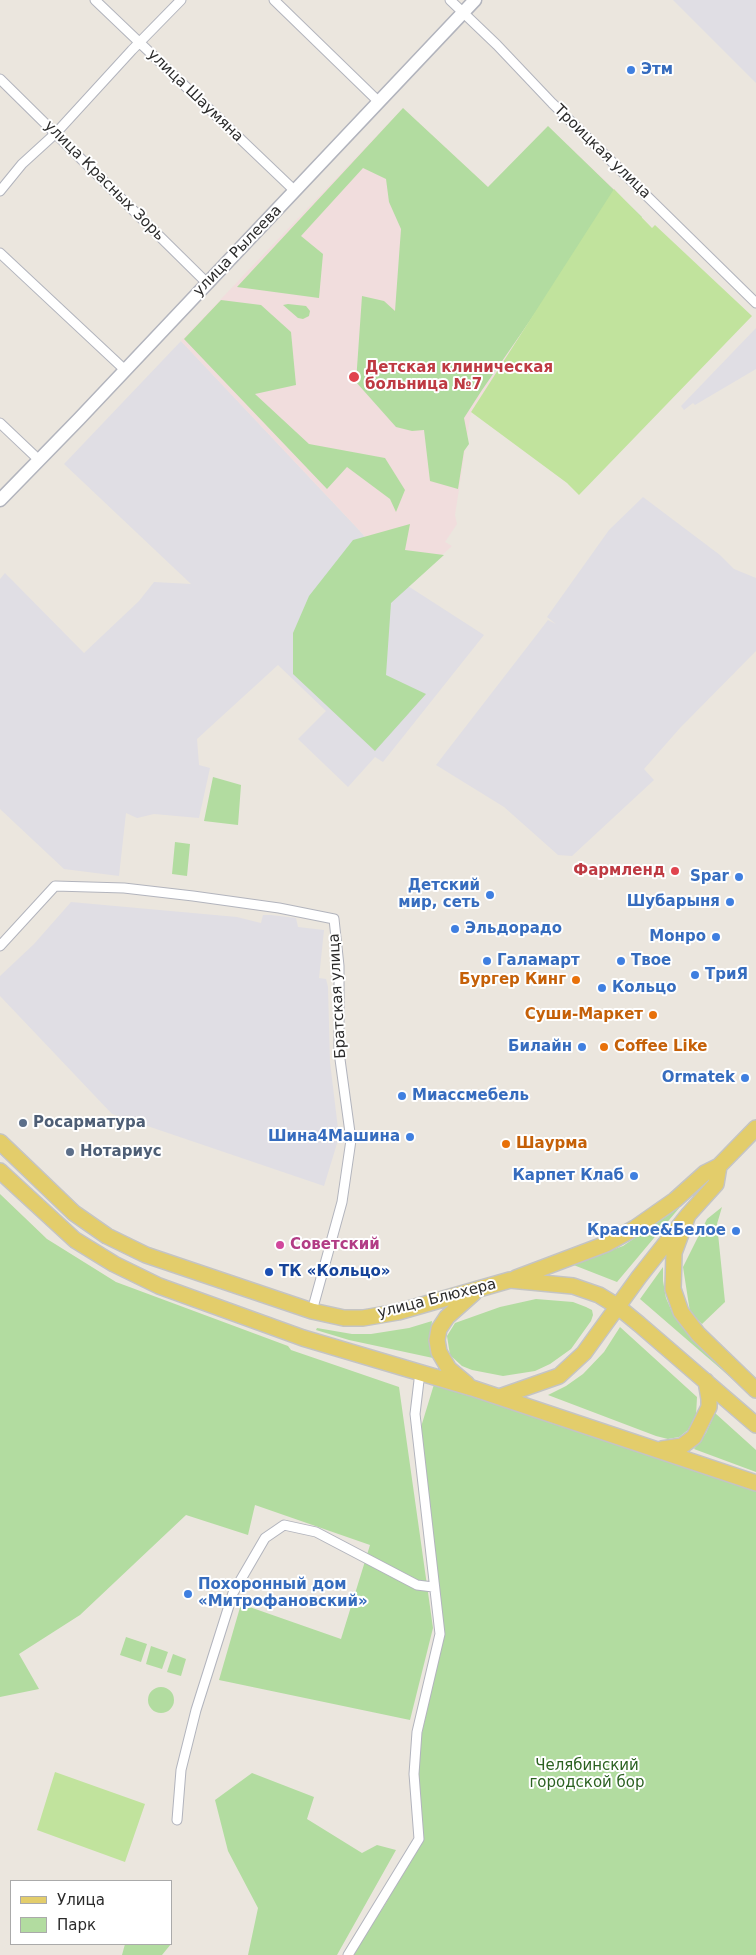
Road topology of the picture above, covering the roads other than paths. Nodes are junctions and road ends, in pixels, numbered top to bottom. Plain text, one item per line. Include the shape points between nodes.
1 (95, 0) edge
2 (181, 0) edge
3 (274, 0) edge
4 (450, 0) edge
5 (475, 0) edge
6 (463, 12) junction
7 (139, 42) junction
8 (0, 79) edge
9 (379, 102) junction
10 (56, 133) junction
11 (295, 191) junction
12 (0, 192) edge
13 (0, 253) edge
14 (208, 284) junction
15 (756, 303) edge
16 (126, 370) junction
17 (0, 423) edge
18 (39, 460) junction
19 (0, 500) edge
20 (0, 946) edge
21 (756, 1128) edge
22 (0, 1142) edge
23 (719, 1166) junction
24 (0, 1170) edge
25 (688, 1215) junction
26 (510, 1280) junction
27 (478, 1290) junction
28 (617, 1306) junction
29 (312, 1311) junction
30 (420, 1372) junction
31 (706, 1381) junction
32 (472, 1388) junction
33 (756, 1390) edge
34 (500, 1397) junction
35 (756, 1424) edge
36 (658, 1449) junction
37 (756, 1483) edge
38 (433, 1588) junction
39 (177, 1820) dead end
40 (348, 1955) edge

1 - 7 street, улица Шаумяна
2 - 7 street
3 - 9 street
4 - 6 street, Троицкая улица
5 - 6 street, улица Рылеева
6 - 9 street, улица Рылеева
6 - 15 street, Троицкая улица
7 - 10 street
7 - 11 street, улица Шаумяна
8 - 10 street, улица Красных Зорь
9 - 11 street, улица Рылеева
10 - 12 street via 22,164
10 - 14 street, улица Красных Зорь
11 - 14 street, улица Рылеева
13 - 16 street
14 - 16 street, улица Рылеева
16 - 18 street, улица Рылеева
17 - 18 street
18 - 19 street, улица Рылеева
20 - 29 street, Братская улица via 55,886 124,888 279,908 334,919 339,966 339,1052 351,1140 342,1202
21 - 23 main road
22 - 29 main road, улица Блюхера via 74,1213 107,1236 146,1256
23 - 25 main road via 716,1184
23 - 26 main road via 705,1173 675,1200 635,1228 606,1244
24 - 30 main road via 75,1240 114,1264 152,1282 268,1326
25 - 28 main road
25 - 33 main road via 674,1253 673,1288 681,1312 698,1334
26 - 27 main road, улица Блюхера
26 - 28 main road, улица Блюхера via 573,1286
27 - 29 main road, улица Блюхера via 363,1318 344,1318
27 - 32 main road via 447,1317 437,1340 439,1352 449,1368
28 - 31 main road, улица Блюхера
28 - 34 main road via 584,1352 559,1376
30 - 32 main road
30 - 38 street via 415,1414
31 - 35 main road, улица Блюхера
31 - 36 main road via 710,1399 694,1437 682,1446
32 - 34 main road
34 - 36 main road
36 - 37 main road
38 - 39 street via 417,1585 316,1532 284,1525 265,1538 232,1593 181,1770
38 - 40 street via 440,1634 418,1732 414,1774 419,1840

